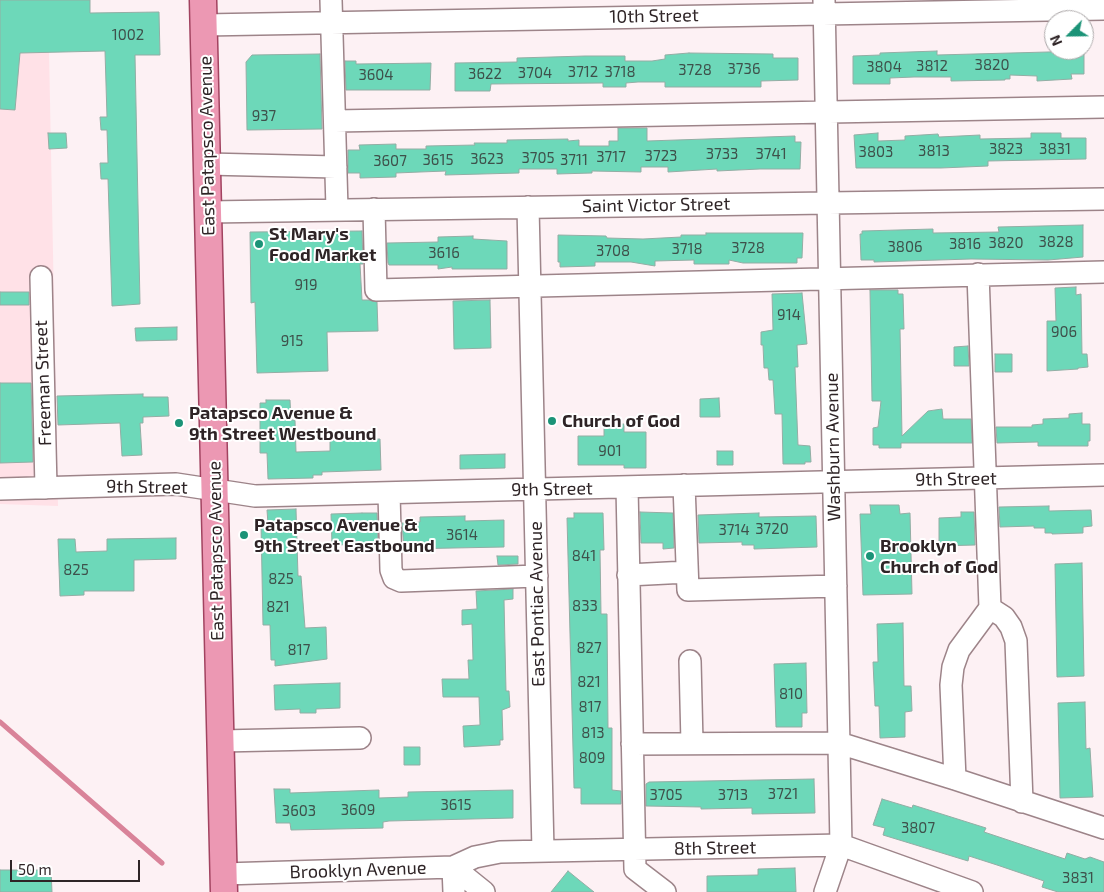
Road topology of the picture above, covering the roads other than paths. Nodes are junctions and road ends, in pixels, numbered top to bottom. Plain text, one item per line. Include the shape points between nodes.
1 (331, 0) edge
2 (824, 7) edge
3 (1104, 9) edge
4 (203, 12) edge
5 (332, 22) junction
6 (1104, 107) edge
7 (826, 111) junction
8 (334, 121) junction
9 (207, 164) junction
10 (336, 167) junction
11 (1104, 199) edge
12 (828, 202) junction
13 (528, 207) junction
14 (337, 209) junction
15 (374, 209) junction
16 (208, 212) junction
17 (1104, 272) edge
18 (978, 274) junction
19 (41, 277) dead end
20 (830, 279) junction
21 (530, 286) junction
22 (1104, 475) edge
23 (985, 478) junction
24 (834, 482) junction
25 (684, 485) junction
26 (627, 487) junction
27 (46, 488) junction
28 (0, 489) edge
29 (535, 489) junction
30 (215, 490) junction
31 (390, 493) junction
32 (687, 572) junction
33 (628, 575) junction
34 (537, 576) junction
35 (836, 586) junction
36 (990, 608) junction
37 (690, 662) dead end
38 (360, 738) dead end
39 (221, 741) junction
40 (839, 742) junction
41 (692, 743) junction
42 (632, 744) junction
43 (955, 779) junction
44 (1022, 802) junction
45 (1104, 828) edge
46 (841, 845) junction
47 (634, 850) junction
48 (543, 851) junction
49 (453, 867) junction
50 (224, 883) edge
51 (454, 892) edge
52 (484, 892) edge
53 (666, 892) edge
54 (825, 892) edge
55 (972, 892) edge

1 - 5 street
2 - 3 street, 10th Street
2 - 5 street, 10th Street
2 - 7 street, Washburn Avenue
4 - 5 street, 10th Street
4 - 9 main road, East Patapsco Avenue
5 - 8 street
6 - 7 street
7 - 8 street
7 - 12 street, Washburn Avenue
8 - 10 street
9 - 10 street
9 - 16 main road, East Patapsco Avenue
10 - 14 street
11 - 12 street, Saint Victor Street
12 - 13 street, Saint Victor Street
12 - 20 street, Washburn Avenue
13 - 15 street, Saint Victor Street
13 - 21 street, East Pontiac Avenue
14 - 15 street, Saint Victor Street
14 - 16 street, Saint Victor Street
15 - 21 street via 376,290
16 - 30 main road, East Patapsco Avenue
17 - 18 street
18 - 20 street
18 - 23 street
19 - 27 street, Freeman Street
20 - 21 street
20 - 24 street, Washburn Avenue
21 - 29 street, East Pontiac Avenue
22 - 23 street, 9th Street
23 - 24 street, 9th Street
23 - 36 street
24 - 25 street, 9th Street
24 - 35 street, Washburn Avenue
25 - 26 street, 9th Street
25 - 32 street
26 - 29 street, 9th Street
26 - 33 street
27 - 28 street, 9th Street
27 - 30 street, 9th Street via 176,484
29 - 31 street, 9th Street
29 - 34 street, East Pontiac Avenue
30 - 31 street, 9th Street via 255,496
30 - 39 main road, East Patapsco Avenue
31 - 34 street via 391,570 394,578 401,581
32 - 33 street
32 - 35 street via 688,590
33 - 42 street
34 - 48 street, East Pontiac Avenue
35 - 40 street, Washburn Avenue
36 - 43 street via 959,650 953,667
36 - 44 street via 1004,617 1016,641
37 - 41 street
38 - 39 street
39 - 50 main road, East Patapsco Avenue
40 - 41 street
40 - 43 street
40 - 46 street, Washburn Avenue
41 - 42 street
42 - 47 street
43 - 44 street
44 - 45 street
46 - 47 street, 8th Street
46 - 54 street, Washburn Avenue
46 - 55 street, 8th Street
47 - 48 street, 8th Street
47 - 53 street via 635,869
48 - 49 street, 8th Street via 500,852 475,857
49 - 50 street, Brooklyn Avenue
49 - 51 street
49 - 52 street

